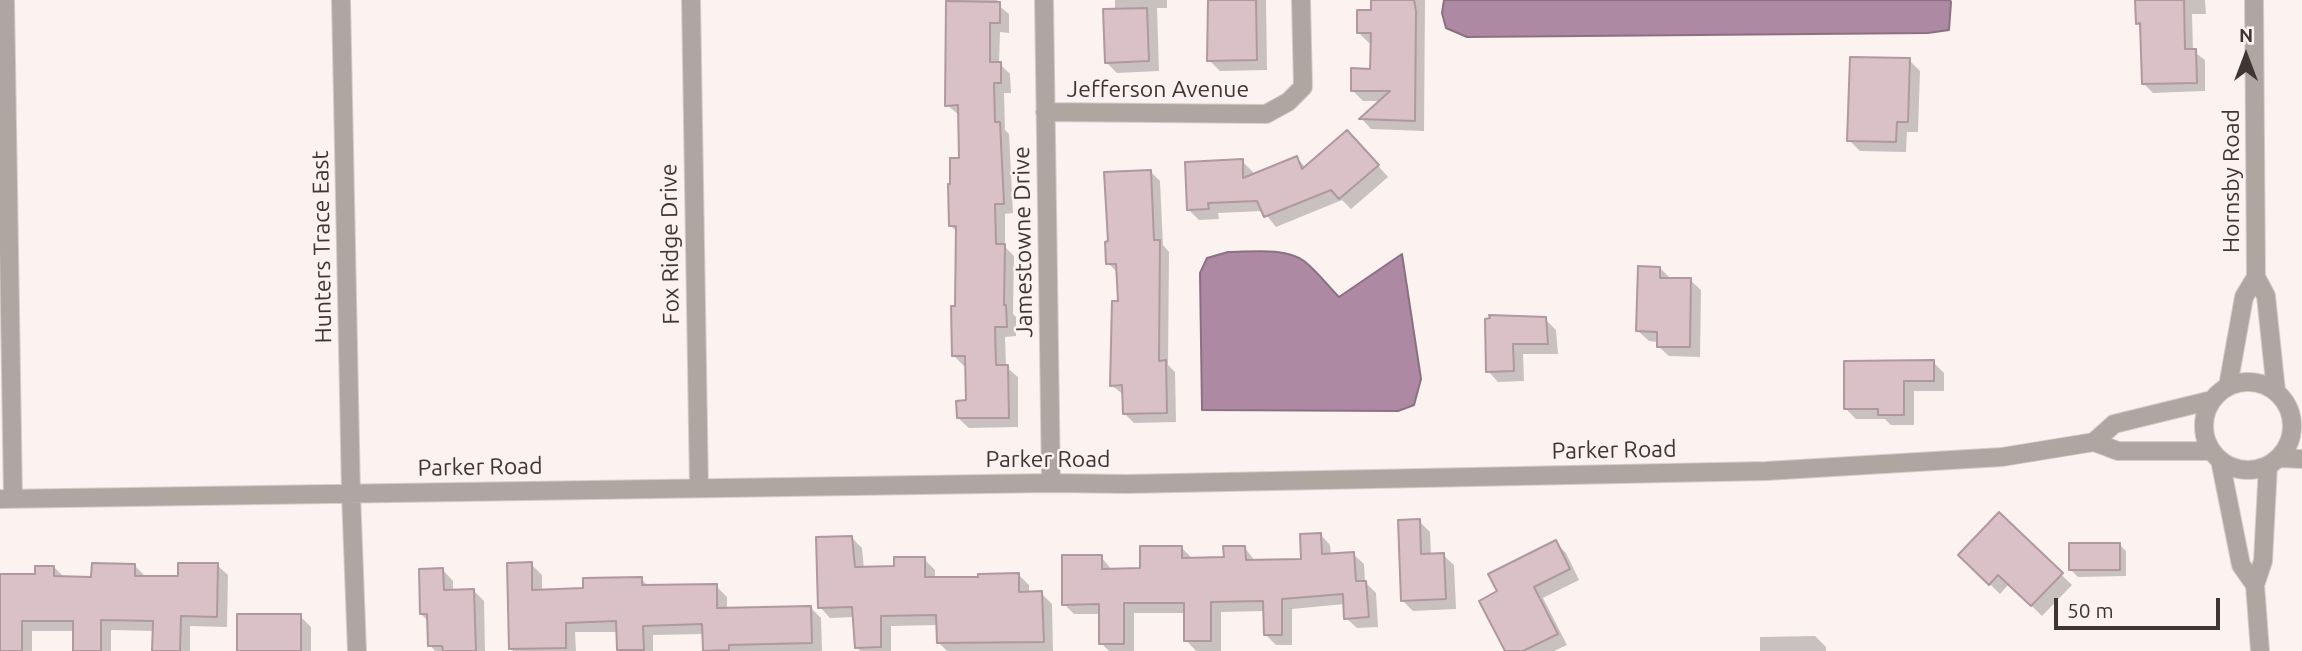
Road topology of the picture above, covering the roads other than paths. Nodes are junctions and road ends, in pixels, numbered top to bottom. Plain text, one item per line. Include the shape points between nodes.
1 (5, 0) edge
2 (341, 0) edge
3 (691, 0) edge
4 (1044, 0) edge
5 (1301, 0) edge
6 (2254, 0) edge
7 (1045, 112) junction
8 (2256, 277) junction
9 (2228, 386) junction
10 (2276, 391) junction
11 (2212, 400) junction
12 (2296, 413) edge
13 (2094, 442) junction
14 (2216, 456) junction
15 (2302, 459) edge
16 (2273, 462) junction
17 (1051, 483) junction
18 (699, 488) junction
19 (351, 494) junction
20 (7, 499) edge
21 (2255, 585) junction
22 (357, 651) edge
23 (2260, 651) edge

1 - 20 street
2 - 19 street, Hunters Trace East
3 - 18 street, Fox Ridge Drive
4 - 7 street, Jamestowne Drive
5 - 7 street, Jefferson Avenue via 1303,87 1266,114
6 - 8 street, Hornsby Road
7 - 17 street, Jamestowne Drive
8 - 9 street, Hornsby Road via 2244,297
8 - 10 street, Hornsby Road via 2266,296
9 - 10 street via 2253,382
9 - 11 street
10 - 12 street
11 - 13 street, Parker Road via 2114,424
11 - 14 street via 2204,428
12 - 16 street via 2291,436
13 - 14 street, Parker Road via 2118,451
13 - 17 street, Parker Road via 2002,457 1766,471
14 - 16 street via 2244,470
14 - 21 street via 2241,565
15 - 16 street
16 - 21 street via 2263,561
17 - 18 street, Parker Road
18 - 19 street, Parker Road
19 - 20 street, Parker Road
19 - 22 street, Hunters Trace East
21 - 23 street

